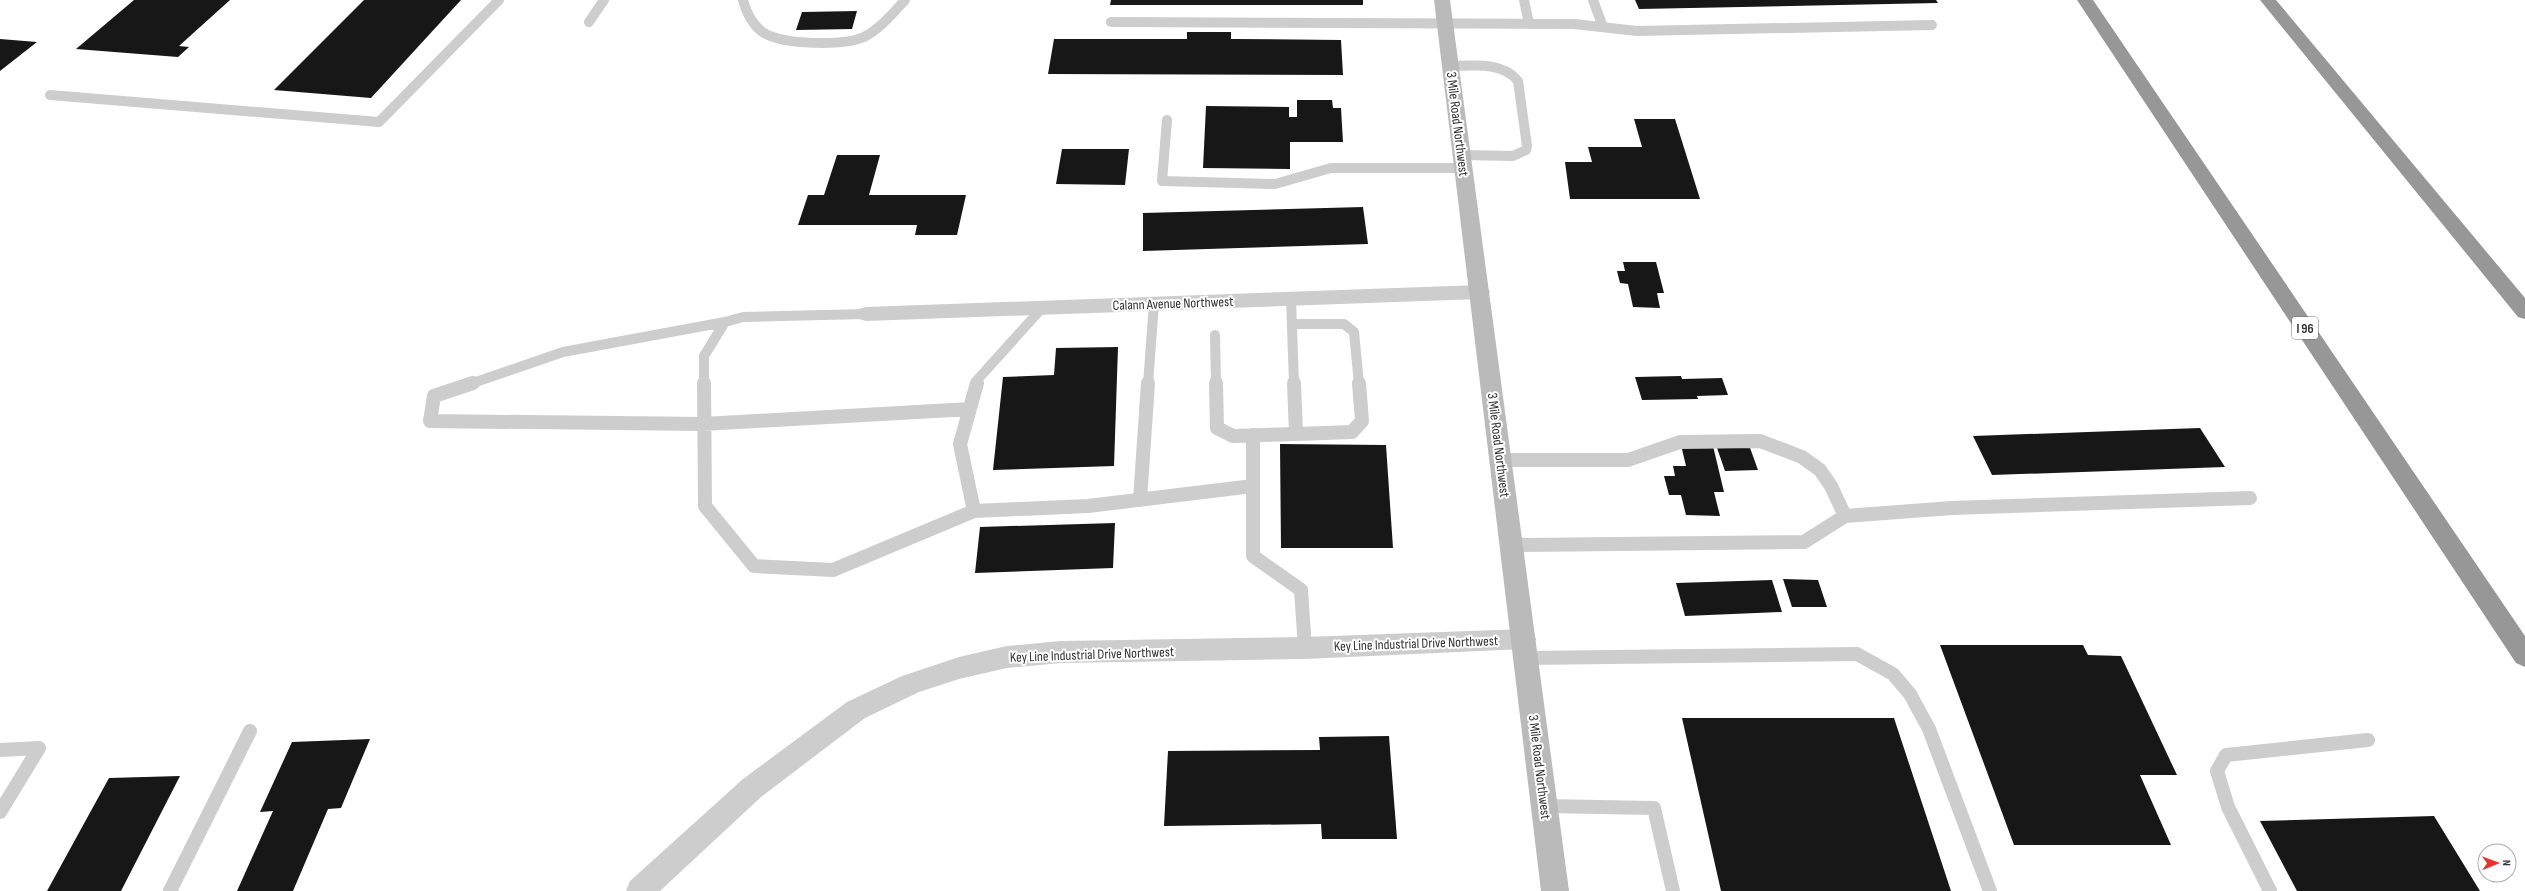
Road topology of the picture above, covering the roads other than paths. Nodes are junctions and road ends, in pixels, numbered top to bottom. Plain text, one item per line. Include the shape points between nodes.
1 (499, 0) edge
2 (604, 0) edge
3 (742, 0) edge
4 (905, 0) edge
5 (1442, 0) edge
6 (1524, 0) edge
7 (1594, 0) edge
8 (2071, 0) edge
9 (2085, 0) edge
10 (2268, 0) edge
11 (589, 22) dead end
12 (1111, 22) dead end
13 (1445, 24) junction
14 (1529, 24) junction
15 (1932, 25) dead end
16 (1603, 27) junction
17 (1450, 66) junction
18 (50, 95) dead end
19 (1167, 120) dead end
20 (1463, 161) junction
21 (2243, 236) junction
22 (1480, 292) junction
23 (1291, 298) junction
24 (1154, 303) junction
25 (1043, 307) junction
26 (2525, 312) edge
27 (866, 314) joint
28 (725, 322) junction
29 (1292, 324) junction
30 (1215, 335) dead end
31 (970, 409) junction
32 (703, 424) junction
33 (1296, 434) junction
34 (1253, 435) junction
35 (1501, 460) junction
36 (1253, 486) junction
37 (2250, 498) dead end
38 (1140, 500) junction
39 (974, 510) junction
40 (1845, 516) junction
41 (1512, 545) junction
42 (1305, 648) junction
43 (1525, 648) junction
44 (2525, 656) edge
45 (250, 731) dead end
46 (2368, 740) dead end
47 (0, 750) edge
48 (1545, 806) junction
49 (0, 812) edge
50 (170, 891) edge
51 (640, 891) edge
52 (1556, 891) edge
53 (1673, 891) edge
54 (1990, 891) edge
55 (2270, 891) edge

1 - 18 lane via 379,122
2 - 11 lane
3 - 4 lane via 744,11 764,33 779,40 798,42 831,42 863,37
5 - 13 main road, 3 Mile Road Northwest
6 - 14 lane
7 - 16 lane
8 - 21 highway
9 - 21 highway, I 96
10 - 26 highway
12 - 13 lane
13 - 14 lane
13 - 17 main road, 3 Mile Road Northwest
14 - 16 lane via 1587,24
15 - 16 lane via 1637,31
17 - 20 main road, 3 Mile Road Northwest
17 - 20 lane via 1499,68 1515,75 1527,146 1526,150 1513,156
19 - 20 lane via 1162,181 1275,184 1331,168
20 - 22 main road, 3 Mile Road Northwest
21 - 44 highway, I 96
22 - 23 street, Calann Avenue Northwest
22 - 35 main road, 3 Mile Road Northwest
23 - 24 street, Calann Avenue Northwest
23 - 29 lane
24 - 25 street, Calann Avenue Northwest
24 - 38 lane
25 - 27 street, Calann Avenue Northwest
25 - 31 lane via 978,379
27 - 28 lane via 743,317
28 - 32 lane via 704,356
28 - 32 lane via 556,354 434,396 430,421
29 - 33 lane
29 - 33 lane via 1344,324 1354,332 1362,421 1352,432
30 - 34 lane via 1218,428 1232,436
31 - 32 lane
31 - 39 lane via 960,444
32 - 39 lane via 704,506 754,566 833,570
33 - 34 lane
34 - 36 lane
35 - 40 lane via 1628,460 1680,442 1760,441 1802,456 1820,470 1831,486
35 - 41 main road, 3 Mile Road Northwest
36 - 38 lane
36 - 42 lane via 1253,556 1300,590
37 - 40 lane via 1952,508
38 - 39 lane via 1088,506
40 - 41 lane via 1804,542
41 - 43 main road, 3 Mile Road Northwest
42 - 43 street, Key Line Industrial Drive Northwest
42 - 51 street, Key Line Industrial Drive Northwest via 1061,652 1007,656 911,684 856,710 752,788
43 - 48 main road, 3 Mile Road Northwest
43 - 54 lane via 1857,654 1893,674 1910,694 1929,729
45 - 50 lane
46 - 55 lane via 2226,755 2217,771 2228,807
47 - 49 lane via 39,748
48 - 52 main road, 3 Mile Road Northwest
48 - 53 lane via 1654,808

